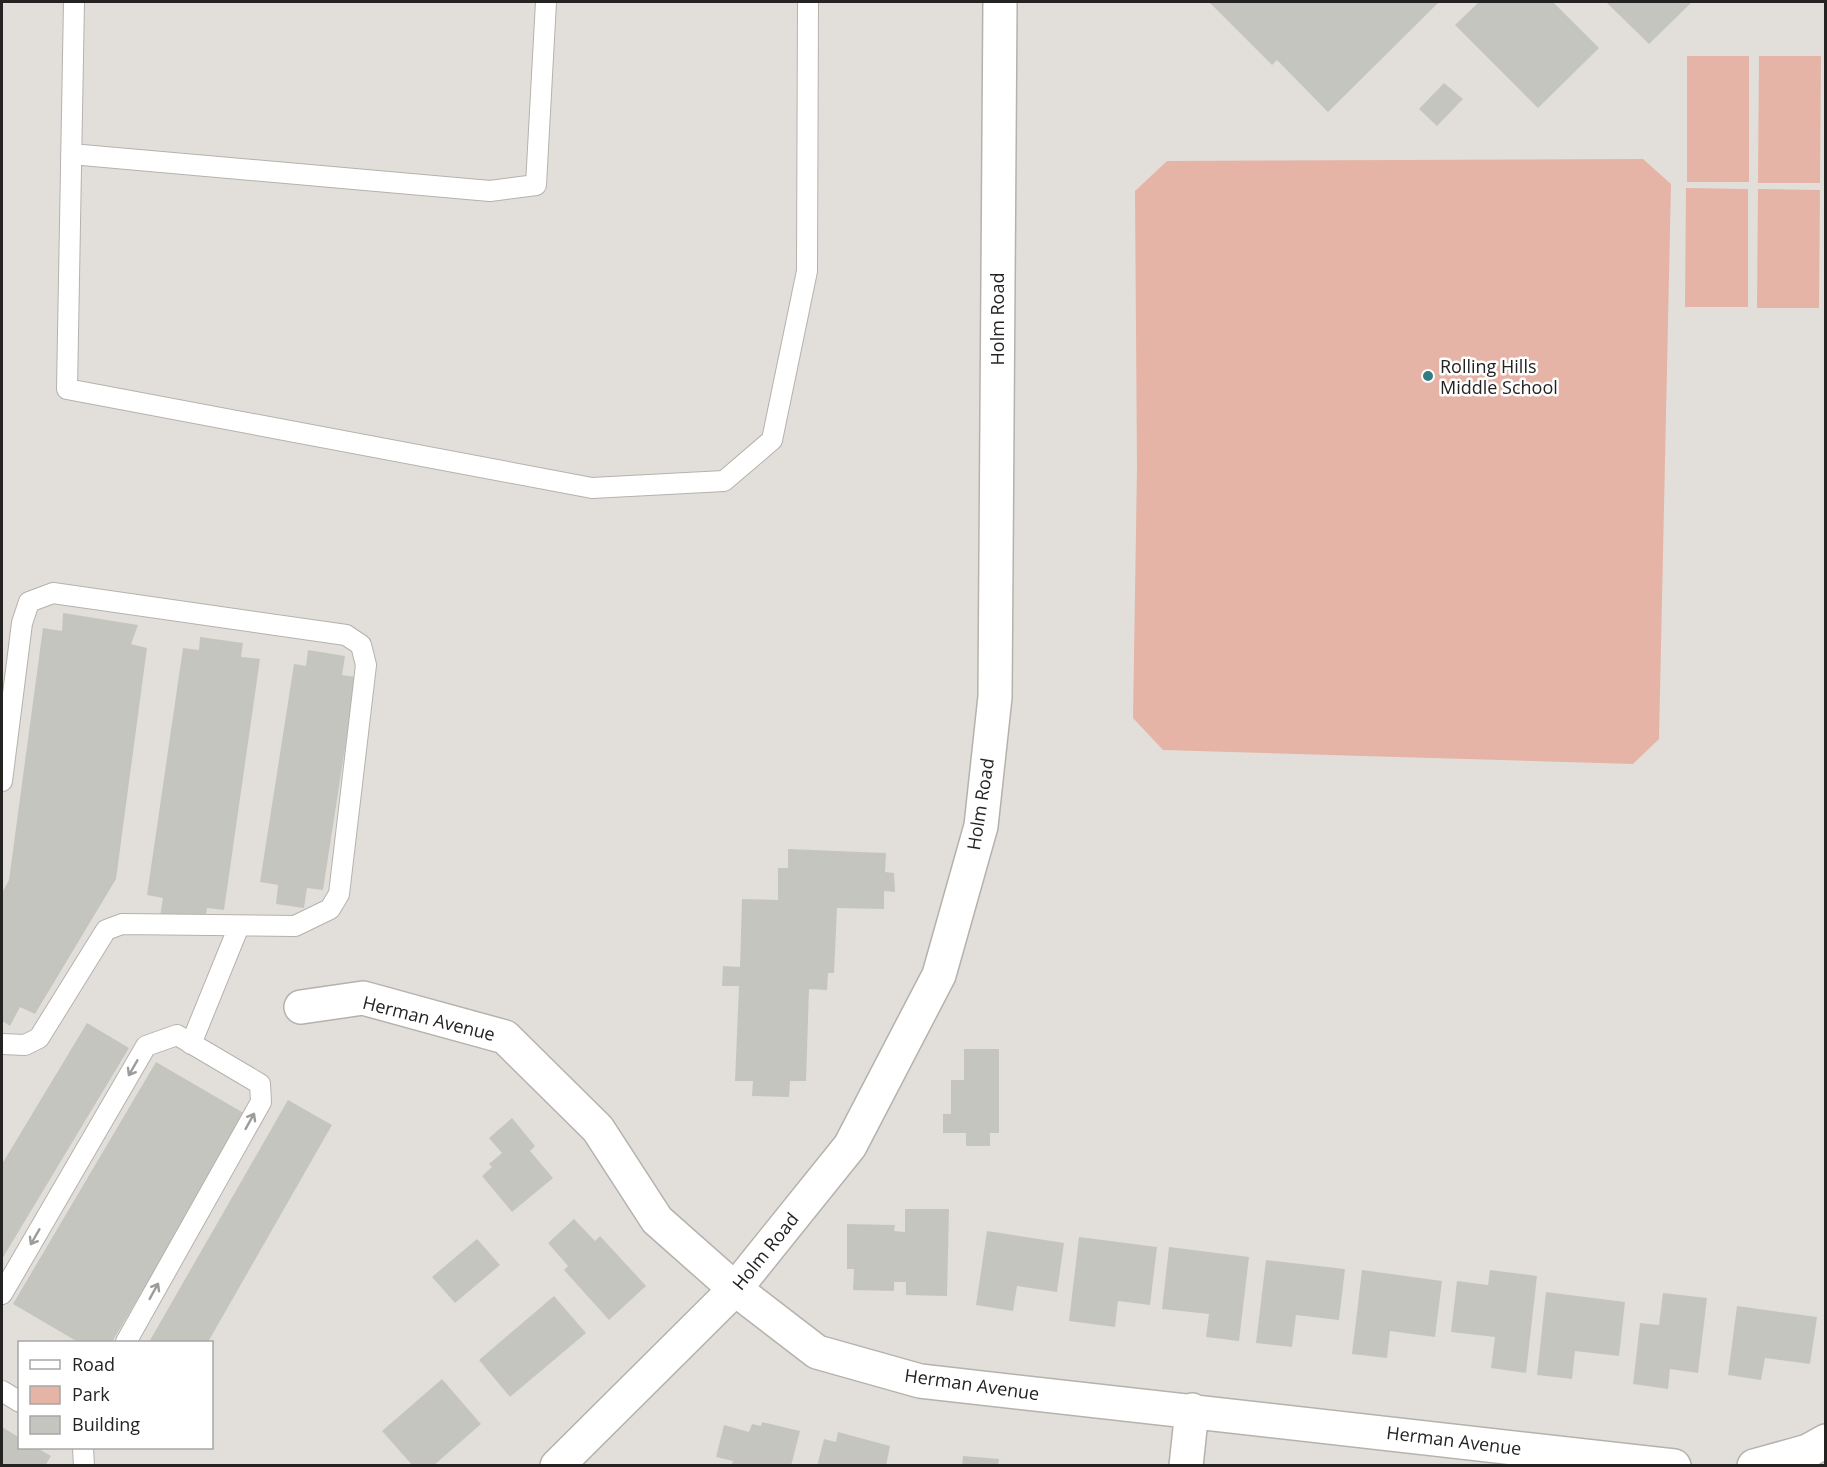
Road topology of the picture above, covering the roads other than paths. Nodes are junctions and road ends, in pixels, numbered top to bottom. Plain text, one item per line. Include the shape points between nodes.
1 (74, 2) edge
2 (546, 2) edge
3 (808, 2) edge
4 (1000, 2) edge
5 (71, 154) junction
6 (2, 781) edge
7 (239, 926) junction
8 (302, 1007) dead end
9 (2, 1044) edge
10 (191, 1044) junction
11 (735, 1289) junction
12 (2, 1294) edge
13 (127, 1341) edge
14 (2, 1391) edge
15 (18, 1401) edge
16 (1192, 1410) junction
17 (1826, 1441) edge
18 (83, 1449) edge
19 (1666, 1465) edge
20 (84, 1466) edge
21 (557, 1466) edge
22 (1186, 1466) edge
23 (1674, 1466) edge
24 (1754, 1466) edge

1 - 5 lane
2 - 5 lane via 536,185 490,191
3 - 5 lane via 807,271 772,440 724,481 592,488 68,389
4 - 11 street, Holm Road via 995,697 981,826 939,975 850,1146
6 - 7 lane via 22,623 29,602 53,593 346,635 361,645 366,665 339,894 330,909 295,926
7 - 9 lane via 122,924 106,930 39,1038 25,1045
7 - 10 lane
8 - 11 street, Herman Avenue via 363,998 505,1036 598,1129 657,1220
10 -> 12 lane via 177,1035 146,1046
13 -> 10 lane via 261,1102 260,1084
11 - 16 street, Herman Avenue via 817,1352 920,1381
11 - 21 street, Holm Road
14 - 15 lane
16 - 19 street, Herman Avenue
16 - 22 street
17 - 24 street via 1808,1451
18 - 20 lane
19 - 23 street, Herman Avenue

